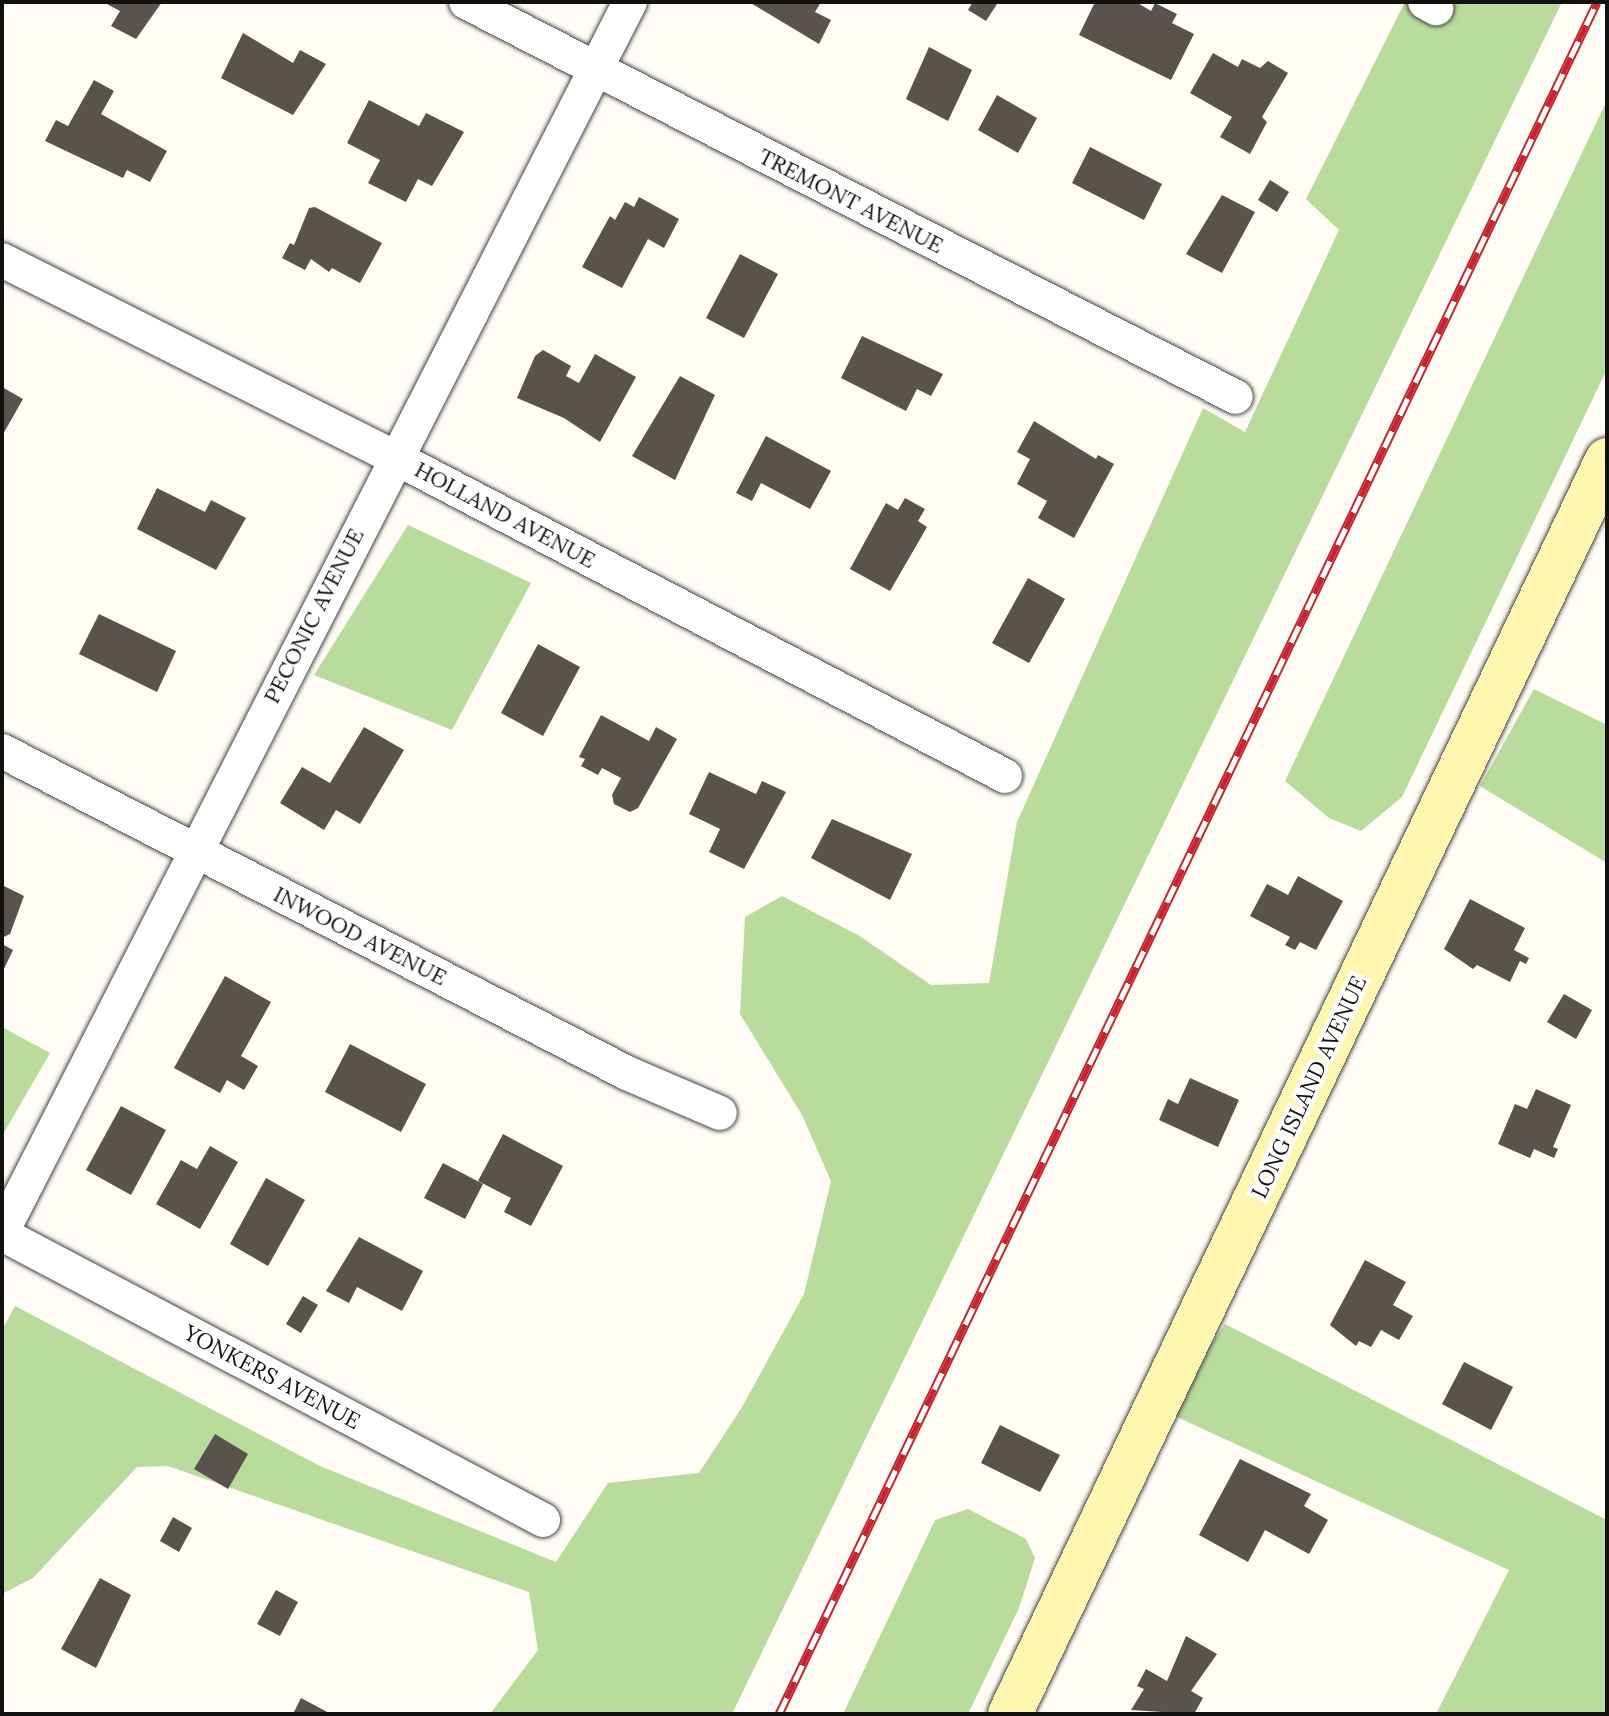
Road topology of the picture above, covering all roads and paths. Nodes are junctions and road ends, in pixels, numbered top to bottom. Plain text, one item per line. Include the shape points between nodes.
1 (466, 2) edge
2 (630, 2) edge
3 (595, 71) junction
4 (2, 260) edge
5 (1236, 397) dead end
6 (396, 458) junction
7 (1607, 460) edge
8 (2, 751) edge
9 (1005, 776) dead end
10 (193, 850) junction
11 (720, 1113) dead end
12 (2, 1233) edge
13 (543, 1520) dead end
14 (1010, 1714) edge

1 - 3 street, TREMONT AVENUE
2 - 3 street, PECONIC AVENUE
3 - 5 street, TREMONT AVENUE
3 - 6 street, PECONIC AVENUE
4 - 6 street, HOLLAND AVENUE
6 - 9 street, HOLLAND AVENUE
6 - 10 street, PECONIC AVENUE
7 - 14 street, LONG ISLAND AVENUE
8 - 10 street, INWOOD AVENUE
10 - 11 street, INWOOD AVENUE via 627,1073
10 - 12 street, PECONIC AVENUE
12 - 13 street, YONKERS AVENUE

